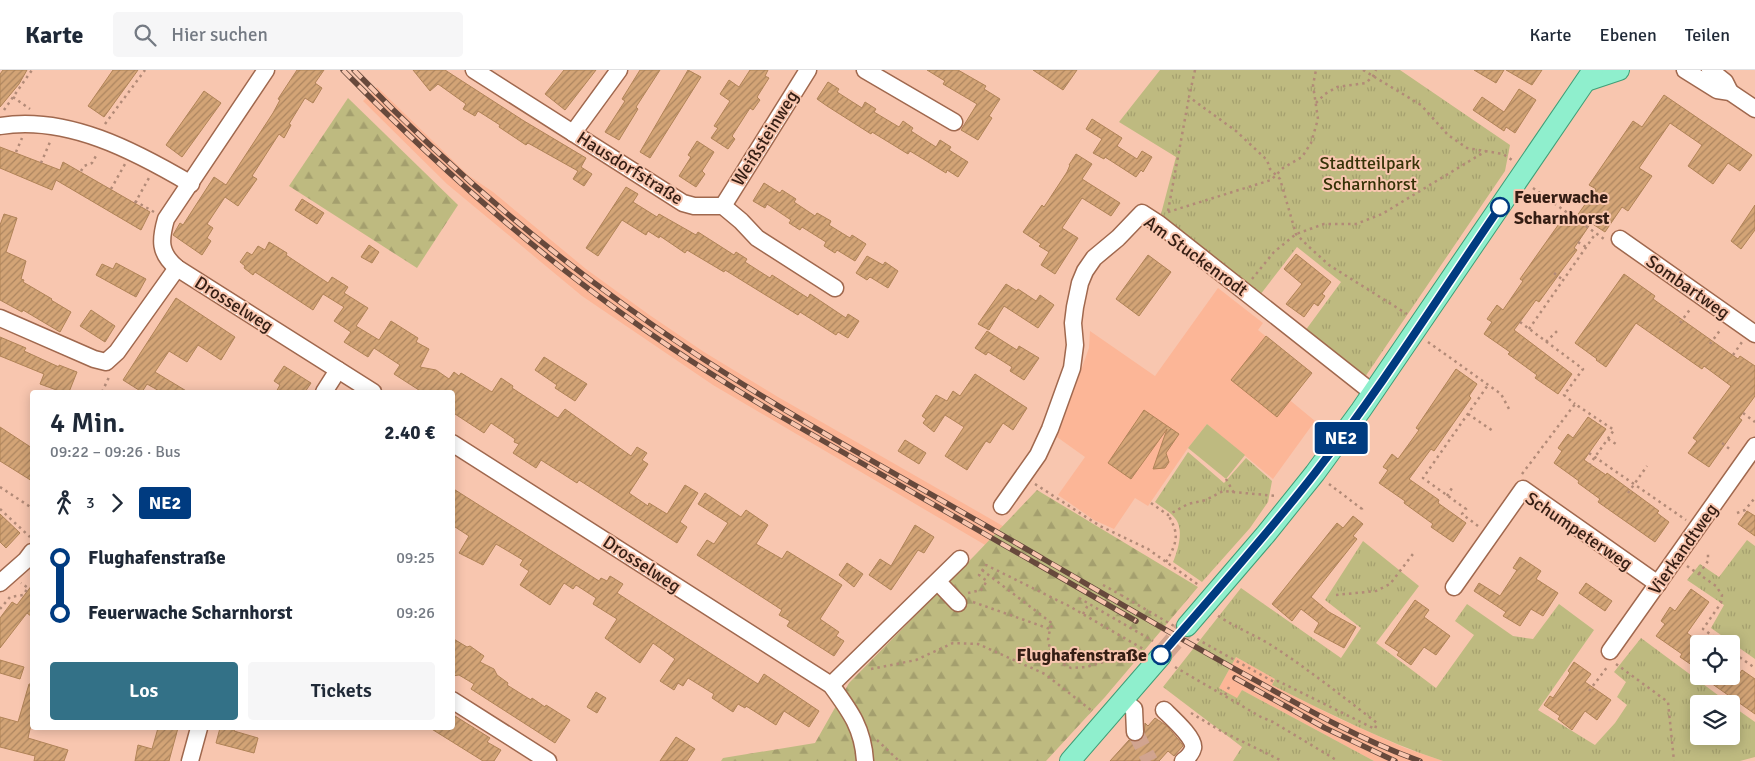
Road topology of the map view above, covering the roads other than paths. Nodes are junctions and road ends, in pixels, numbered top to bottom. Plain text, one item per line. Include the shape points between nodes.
1 (266, 70) edge
2 (474, 70) edge
3 (619, 70) edge
4 (808, 70) edge
5 (864, 70) edge
6 (1619, 70) edge
7 (1685, 70) edge
8 (1710, 70) edge
9 (1590, 76) edge
10 (1730, 92) junction
11 (1755, 109) edge
12 (954, 122) dead end
13 (0, 126) edge
14 (573, 133) junction
15 (191, 184) junction
16 (723, 206) junction
17 (1615, 241) road end
18 (177, 268) junction
19 (836, 288) dead end
20 (0, 318) edge
21 (1755, 334) edge
22 (338, 370) junction
23 (325, 390) edge
24 (370, 390) edge
25 (1373, 392) junction
26 (455, 445) edge
27 (1755, 446) edge
28 (1750, 465) edge
29 (1002, 506) dead end
30 (30, 555) edge
31 (960, 559) dead end
32 (938, 582) junction
33 (0, 583) edge
34 (1658, 584) junction
35 (1454, 587) dead end
36 (964, 602) road end
37 (1186, 626) tunnel mouth
38 (1610, 651) dead end
39 (1159, 654) tunnel mouth
40 (830, 685) junction
41 (1124, 700) junction
42 (455, 702) edge
43 (1164, 710) dead end
44 (198, 730) edge
45 (1135, 732) tunnel mouth
46 (190, 761) edge
47 (548, 761) edge
48 (865, 761) edge
49 (1070, 761) edge
50 (1183, 761) edge

1 - 15 street, Drosselweg
2 - 14 street, Hausdorfstraße
3 - 14 street
4 - 16 street, Weißsteinweg
5 - 12 street
6 - 9 main road
7 - 10 street via 1717,90
8 - 10 street via 1725,82
9 - 25 main road
10 - 11 street
13 - 15 street via 40,124 98,142 171,172
14 - 16 street, Hausdorfstraße via 683,203
15 - 18 street, Drosselweg via 166,219 162,234 164,254
16 - 19 street via 757,238
17 - 21 street, Sombartweg
18 - 20 street via 117,352 106,362
18 - 22 street, Drosselweg
22 - 23 street
22 - 24 street, Drosselweg
25 - 29 street, Am Stuckenrodt via 1243,290 1164,218 1142,213 1094,258 1085,271 1075,307 1073,366 1038,455
25 - 37 main road via 1315,473
26 - 40 street, Drosselweg
27 - 28 street, Vierkandtweg
28 - 34 street, Vierkandtweg via 1697,528
30 - 33 street
31 - 32 street
32 - 36 street
32 - 40 street
34 - 35 street, Schumpeterweg via 1523,490
34 - 38 street, Vierkandtweg
39 - 41 main road
40 - 48 street, Drosselweg via 854,718 864,744
41 - 45 street via 1134,709
41 - 49 main road
42 - 47 street
43 - 50 street via 1189,735 1193,744
44 - 46 street

